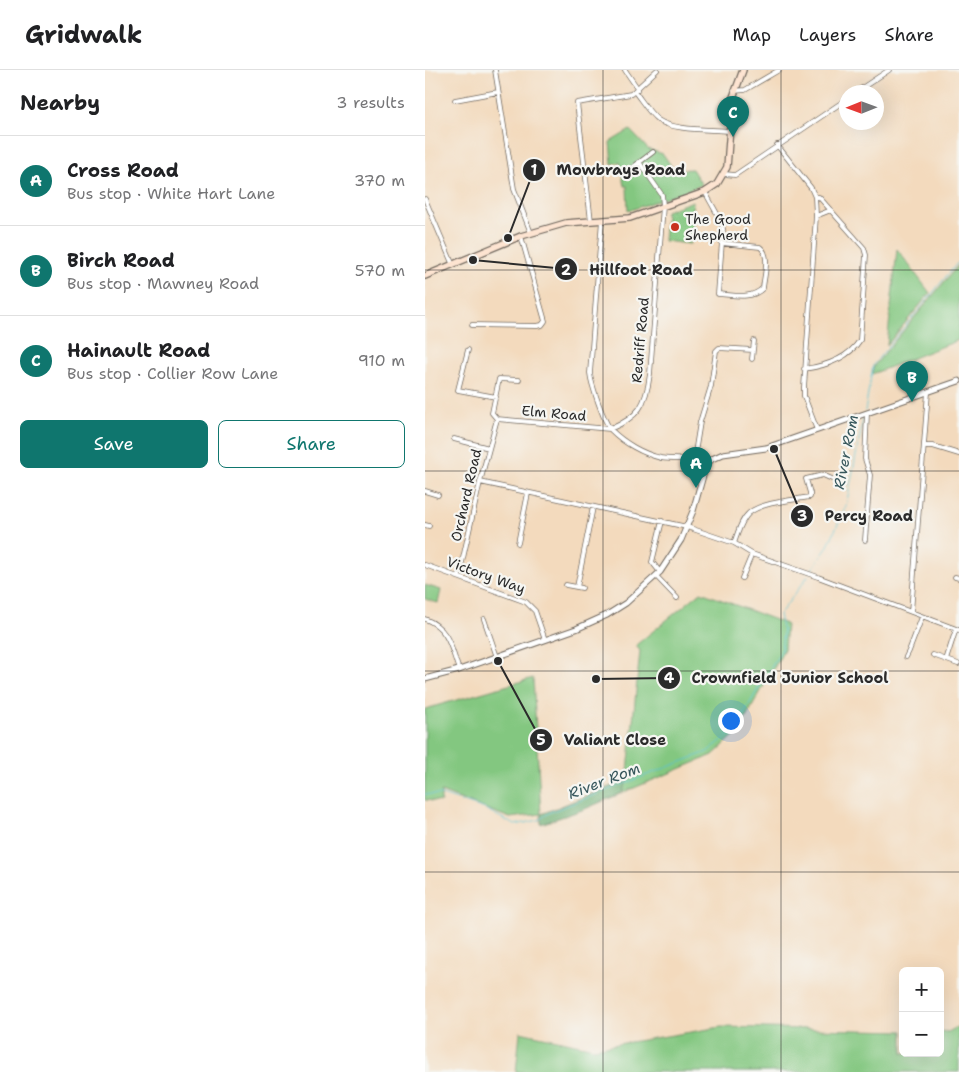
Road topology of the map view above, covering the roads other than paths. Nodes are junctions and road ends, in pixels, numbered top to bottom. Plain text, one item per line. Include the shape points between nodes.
1 (495, 70) edge
2 (625, 70) edge
3 (657, 70) edge
4 (743, 70) edge
5 (779, 70) edge
6 (889, 70) edge
7 (866, 85) edge
8 (637, 91) junction
9 (734, 91) junction
10 (498, 92) junction
11 (455, 100) dead end
12 (839, 104) edge
13 (729, 131) junction
14 (777, 145) junction
15 (653, 152) dead end
16 (639, 162) junction
17 (624, 174) dead end
18 (724, 174) junction
19 (705, 192) junction
20 (814, 195) junction
21 (425, 199) edge
22 (663, 206) junction
23 (831, 210) junction
24 (816, 216) junction
25 (602, 220) junction
26 (591, 221) junction
27 (531, 233) junction
28 (521, 236) junction
29 (723, 243) junction
30 (452, 264) junction
31 (425, 276) edge
32 (472, 325) dead end
33 (753, 341) dead end
34 (468, 350) dead end
35 (753, 350) junction
36 (752, 359) dead end
37 (805, 369) junction
38 (519, 380) dead end
39 (959, 381) edge
40 (928, 392) junction
41 (496, 398) junction
42 (864, 414) junction
43 (497, 419) junction
44 (610, 429) junction
45 (817, 430) junction
46 (454, 439) dead end
47 (924, 446) junction
48 (489, 448) junction
49 (959, 454) edge
50 (694, 459) junction
51 (706, 465) junction
52 (480, 482) junction
53 (843, 484) dead end
54 (425, 491) edge
55 (528, 493) junction
56 (438, 495) dead end
57 (593, 507) junction
58 (662, 521) junction
59 (687, 527) junction
60 (865, 540) dead end
61 (518, 543) dead end
62 (733, 544) junction
63 (752, 554) junction
64 (425, 565) edge
65 (658, 574) junction
66 (459, 576) junction
67 (742, 578) dead end
68 (566, 585) dead end
69 (577, 587) junction
70 (582, 588) dead end
71 (677, 598) dead end
72 (911, 612) junction
73 (922, 617) junction
74 (425, 619) edge
75 (484, 619) dead end
76 (958, 630) edge
77 (545, 640) junction
78 (933, 655) dead end
79 (497, 657) junction
80 (906, 657) dead end
81 (946, 660) junction
82 (958, 664) dead end
83 (459, 670) junction
84 (425, 679) edge

1 - 10 street
2 - 8 street
3 - 8 street
4 - 9 main road
5 - 9 street via 745,90
6 - 7 street
8 - 13 street via 651,113 671,126
8 - 26 street via 577,103
9 - 13 main road
10 - 11 street
10 - 27 street via 514,189
12 - 14 street
13 - 18 main road
14 - 18 street via 735,175
14 - 20 street
15 - 16 street
16 - 17 street
16 - 22 street via 662,195
18 - 19 main road
19 - 22 main road
19 - 29 street via 720,219
20 - 23 street
20 - 24 street
21 - 30 street
22 - 25 main road via 629,218
22 - 44 street, Redriff Road via 648,387 636,414
23 - 24 street
23 - 37 street via 864,248 866,255 859,340 845,358
24 - 37 street
25 - 26 main road
25 - 44 street via 590,373
26 - 27 main road
27 - 28 main road
28 - 30 main road
28 - 32 street via 545,321 537,326
29 - 29 street via 718,294 749,297 758,294 763,288 764,250
30 - 31 main road
33 - 35 street
34 - 41 street via 458,390
35 - 36 street
35 - 50 street via 719,348 716,351
37 - 45 street via 805,396
38 - 41 street via 499,379
39 - 40 street
40 - 42 street
40 - 47 street
41 - 43 street, Orchard Road via 492,413
42 - 45 street
42 - 60 street via 865,459 870,475
43 - 44 street, Elm Road
43 - 48 street, Orchard Road
44 - 50 street via 633,448 661,458
45 - 51 street via 766,448 723,454
46 - 48 street
47 - 49 street
47 - 72 street
48 - 52 street, Orchard Road
50 - 51 street
51 - 59 street
52 - 55 street
52 - 66 street, Orchard Road
53 - 62 street via 823,475 806,479 809,497 758,507 743,520
54 - 56 street
55 - 57 street
55 - 61 street
57 - 58 street
57 - 69 street
58 - 59 street
58 - 65 street via 652,562
59 - 62 street
59 - 65 street
62 - 63 street
63 - 67 street
63 - 72 street
64 - 66 street, Victory Way
65 - 71 street
65 - 77 street via 609,615
66 - 77 street, Victory Way via 526,602 537,615
68 - 69 street
69 - 70 street
72 - 73 street
73 - 76 street
73 - 80 street
74 - 83 street via 446,634
75 - 79 street
76 - 81 street
77 - 79 street
78 - 81 street
79 - 83 street
81 - 82 street
83 - 84 street

